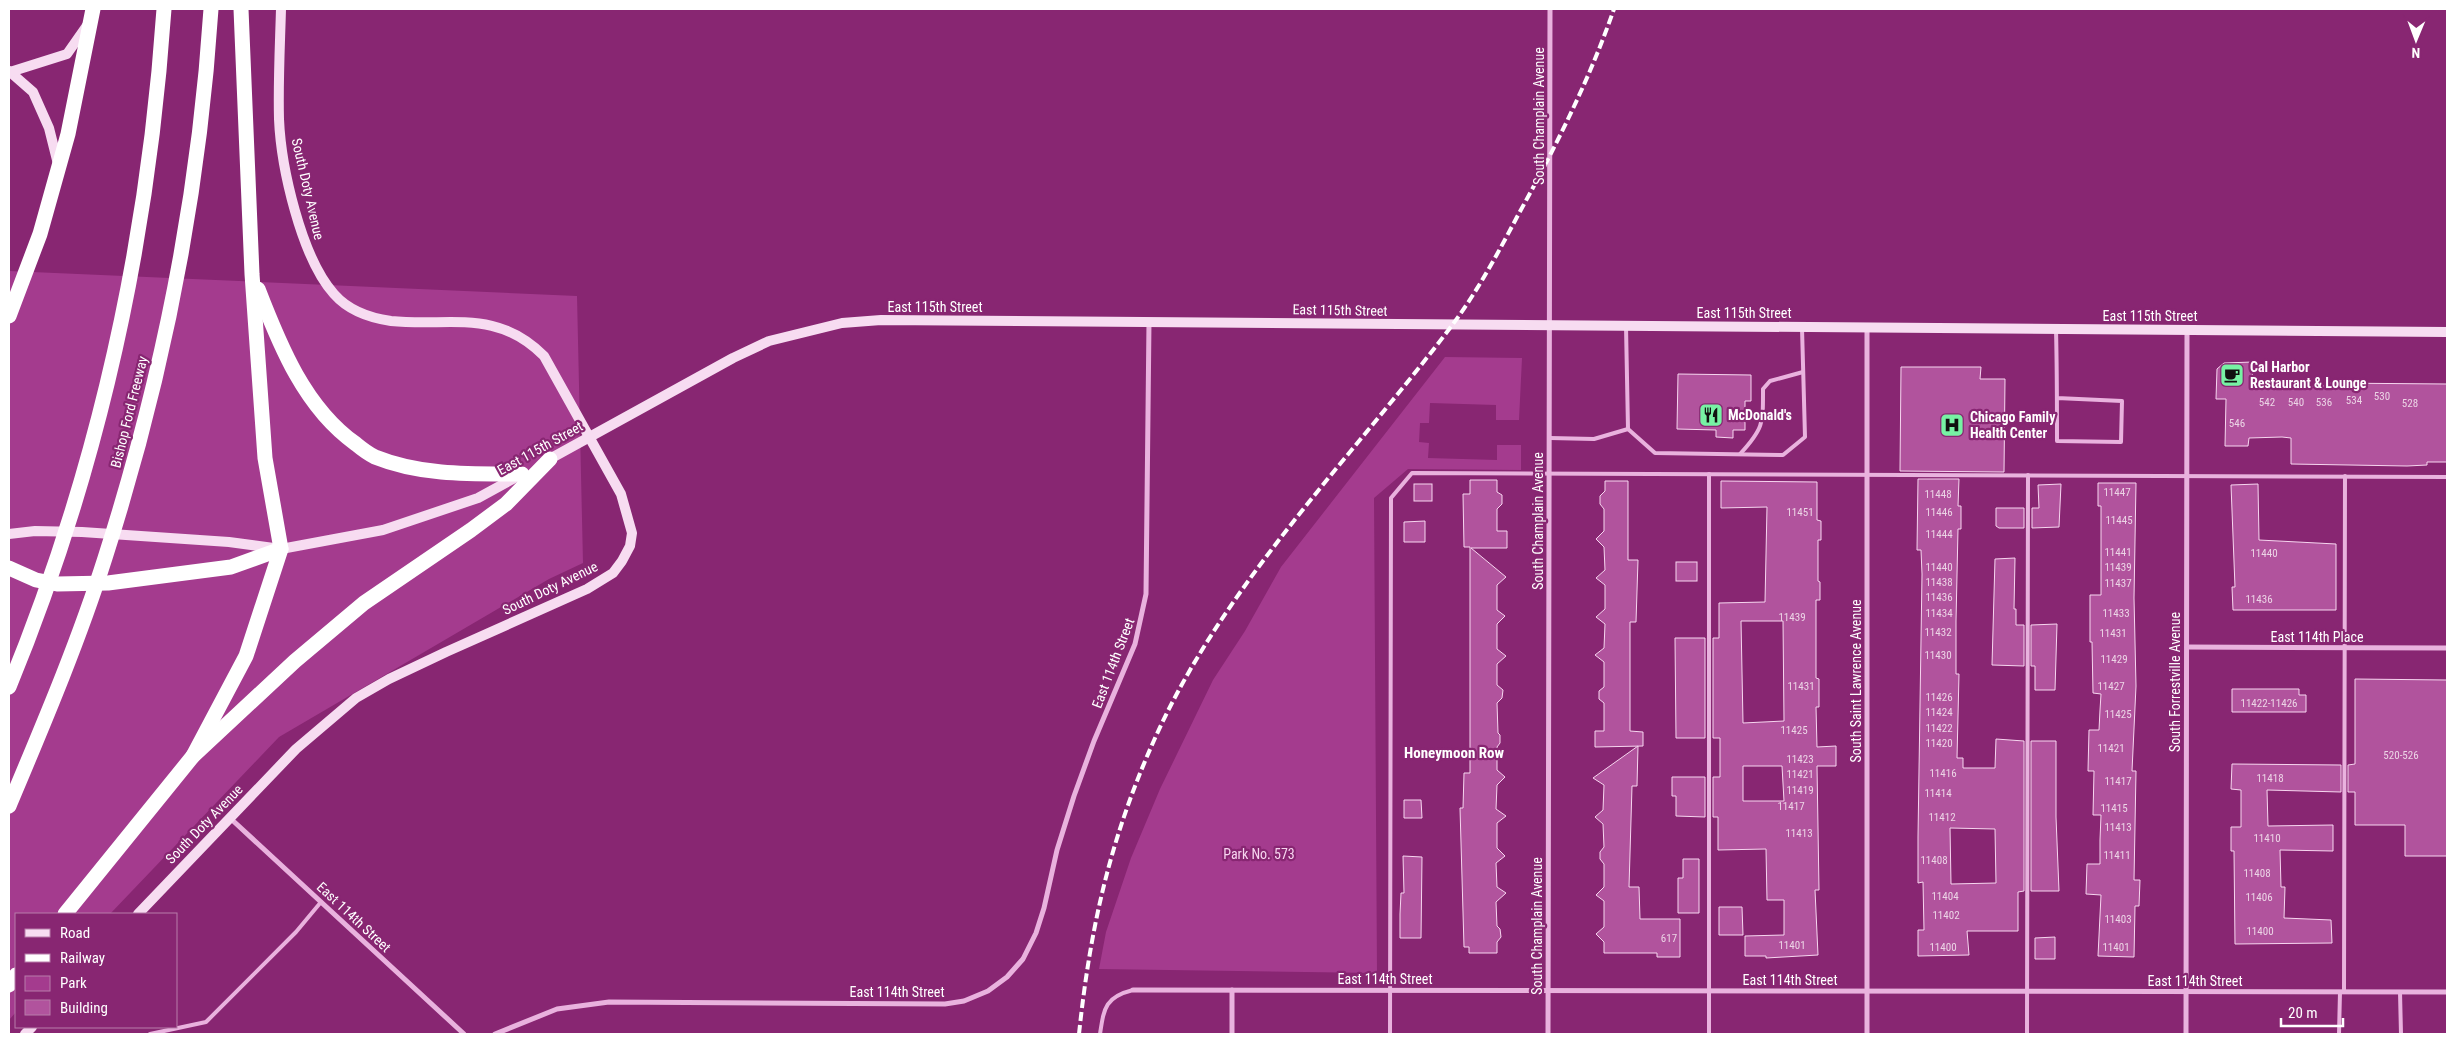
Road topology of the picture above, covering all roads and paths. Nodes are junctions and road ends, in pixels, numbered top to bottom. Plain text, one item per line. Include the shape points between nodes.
1 (164, 9) edge
2 (211, 9) edge
3 (241, 9) edge
4 (281, 9) edge
5 (1550, 9) edge
6 (92, 13) edge
7 (9, 72) edge
8 (58, 168) junction
9 (252, 274) junction
10 (9, 316) edge
11 (1149, 322) junction
12 (1550, 326) junction
13 (1626, 326) junction
14 (1802, 327) junction
15 (1867, 327) junction
16 (2056, 328) junction
17 (2187, 330) junction
18 (2447, 332) edge
19 (1803, 372) junction
20 (2057, 398) junction
21 (1628, 429) junction
22 (590, 436) junction
23 (1550, 438) junction
24 (1740, 454) junction
25 (550, 459) junction
26 (1550, 473) junction
27 (522, 474) junction
28 (1709, 474) junction
29 (1867, 474) junction
30 (2028, 475) junction
31 (2187, 475) junction
32 (2345, 476) junction
33 (2447, 476) edge
34 (9, 534) edge
35 (281, 549) junction
36 (15, 571) edge
37 (2187, 648) junction
38 (2344, 648) junction
39 (2447, 648) edge
40 (9, 687) edge
41 (193, 756) junction
42 (9, 806) edge
43 (229, 817) junction
44 (321, 902) junction
45 (67, 913) edge
46 (139, 913) edge
47 (1133, 990) joint
48 (1232, 990) junction
49 (1390, 990) junction
50 (1548, 991) junction
51 (1708, 991) junction
52 (1867, 991) junction
53 (2027, 992) junction
54 (2186, 992) junction
55 (2342, 992) junction
56 (2400, 992) junction
57 (2447, 992) edge
58 (150, 1034) edge
59 (464, 1034) edge
60 (494, 1034) edge
61 (1100, 1034) edge
62 (1232, 1034) edge
63 (1390, 1034) edge
64 (1548, 1034) edge
65 (1708, 1034) edge
66 (1867, 1034) edge
67 (2027, 1034) edge
68 (2186, 1034) edge
69 (2340, 1034) edge
70 (2400, 1034) edge

1 - 40 highway, Bishop Ford Freeway via 158,98 144,200 108,388 59,557
2 - 42 highway, Bishop Ford Freeway via 192,188 171,314 136,456 79,634
3 - 9 highway
4 - 22 street, South Doty Avenue via 279,93 283,152 308,249 326,283 352,309 368,316 391,321 490,325 518,334 544,356
5 - 12 street, South Champlain Avenue
6 - 7 street via 67,54
6 - 8 highway
7 - 8 street via 33,92 49,128
8 - 10 highway via 40,234
9 - 27 highway via 280,344 298,376 321,412 344,436 373,456 398,465 463,474
9 - 35 highway via 265,458
11 - 12 street, East 115th Street
11 - 22 street, East 115th Street via 881,320 842,323 769,341
11 - 60 street, East 114th Street via 1147,555 1142,620 1074,796 1044,908 1023,959 988,991 964,1001 945,1004 609,1002 557,1009
12 - 13 street, East 115th Street
12 - 23 street, South Champlain Avenue
13 - 14 street, East 115th Street
13 - 21 lane
14 - 15 street, East 115th Street
14 - 19 lane
15 - 16 street, East 115th Street
15 - 29 street, South Saint Lawrence Avenue
16 - 17 street, East 115th Street
16 - 20 lane
17 - 18 street, East 115th Street
17 - 31 street, South Forrestville Avenue
19 - 24 lane via 1770,381 1763,389 1763,414 1758,435
19 - 24 lane via 1805,437 1783,455
20 - 20 lane via 2057,441 2122,442 2122,401
21 - 23 lane via 1594,439
21 - 24 lane via 1655,453
22 - 25 street, East 115th Street
22 - 43 street, South Doty Avenue via 621,494 632,533 626,554 613,573 587,589 356,698 296,749
23 - 26 street, South Champlain Avenue
25 - 27 street, East 115th Street
25 - 41 highway via 506,504 364,603 294,661
26 - 28 lane
26 - 49 lane via 1412,473 1391,498
26 - 50 street, South Champlain Avenue
27 - 35 street, East 115th Street via 478,498 383,530
28 - 29 lane
28 - 51 lane
29 - 30 lane
29 - 52 street, South Saint Lawrence Avenue
30 - 31 lane
30 - 53 lane
31 - 32 lane
31 - 37 street, South Forrestville Avenue
32 - 33 lane
32 - 38 lane
34 - 35 street, East 115th Street via 35,531 179,538
35 - 36 highway via 231,567 108,583 57,584
35 - 41 highway via 246,656
37 - 38 street, East 114th Place
37 - 54 street, South Forrestville Avenue
38 - 39 street, East 114th Place
38 - 55 lane
41 - 45 highway
43 - 44 street, East 114th Street
43 - 46 street, South Doty Avenue
44 - 58 lane via 296,932 206,1022
44 - 59 street, East 114th Street
47 - 48 street, East 114th Street
47 - 61 lane via 1110,1000 1103,1012
48 - 49 street, East 114th Street
48 - 62 street
49 - 50 street, East 114th Street
49 - 63 lane
50 - 51 street, East 114th Street
50 - 64 street, South Champlain Avenue
51 - 52 street, East 114th Street
51 - 65 lane
52 - 53 street, East 114th Street
52 - 66 street, South Saint Lawrence Avenue
53 - 54 street, East 114th Street
53 - 67 lane
54 - 55 street, East 114th Street
54 - 68 street, South Forrestville Avenue
55 - 56 street, East 114th Street
55 - 69 lane
56 - 57 street, East 114th Street
56 - 70 lane

